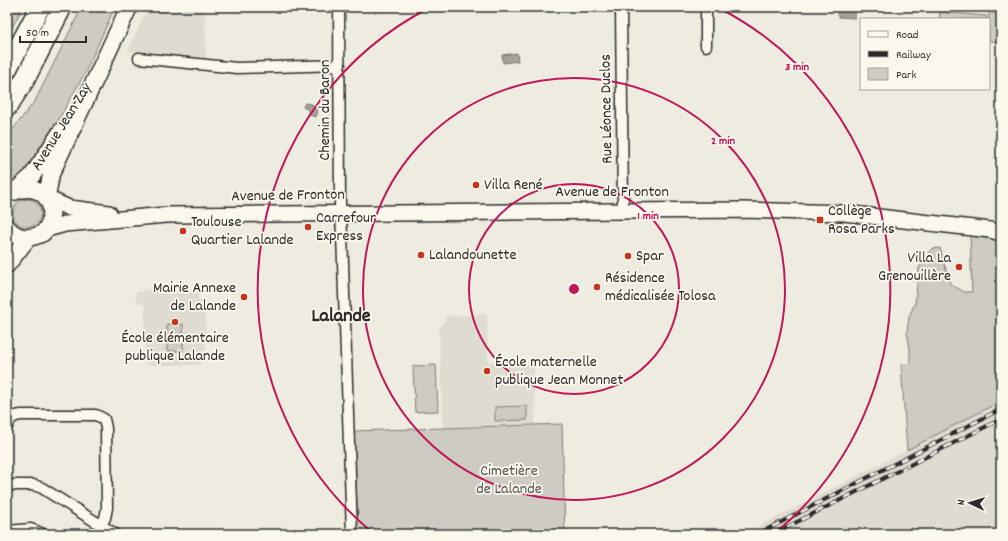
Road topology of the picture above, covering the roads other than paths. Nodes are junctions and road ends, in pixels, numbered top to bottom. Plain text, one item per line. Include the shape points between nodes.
1 (40, 7) edge
2 (62, 7) edge
3 (128, 7) edge
4 (339, 7) edge
5 (621, 7) edge
6 (706, 7) edge
7 (706, 46) dead end
8 (105, 58) junction
9 (139, 58) dead end
10 (340, 64) junction
11 (7, 69) edge
12 (7, 107) edge
13 (11, 196) edge
14 (48, 198) junction
15 (623, 210) junction
16 (341, 212) junction
17 (150, 216) junction
18 (7, 227) edge
19 (47, 229) junction
20 (1001, 233) edge
21 (28, 238) junction
22 (7, 265) edge
23 (7, 428) edge
24 (7, 485) edge
25 (101, 525) junction
26 (7, 531) edge
27 (44, 534) edge
28 (114, 534) edge
29 (352, 534) edge

1 - 11 highway
2 - 12 highway via 27,75
3 - 8 main road, Avenue Jean Zay
4 - 10 street, Chemin du Baron
5 - 15 street, Rue Léonce Duclos
6 - 7 street
8 - 13 main road, Avenue Jean Zay via 46,158
8 - 14 main road, Avenue Jean Zay via 51,174
9 - 10 street via 238,68
10 - 16 street, Chemin du Baron
13 - 14 main road via 22,189 31,188
14 - 17 street, Avenue de Fronton via 69,208
14 - 19 main road, Avenue Jean Zay via 51,212
15 - 16 street, Avenue de Fronton
15 - 20 street, Avenue de Fronton via 844,213
16 - 17 street, Avenue de Fronton
16 - 29 street, Chemin du Baron
17 - 19 street, Avenue de Fronton via 65,224
18 - 21 main road via 16,235
19 - 21 main road via 36,237
21 - 22 main road
23 - 25 street via 14,416 21,415 96,415 104,419 107,508
24 - 25 street via 34,485 42,488
25 - 28 street
26 - 27 street via 31,529

